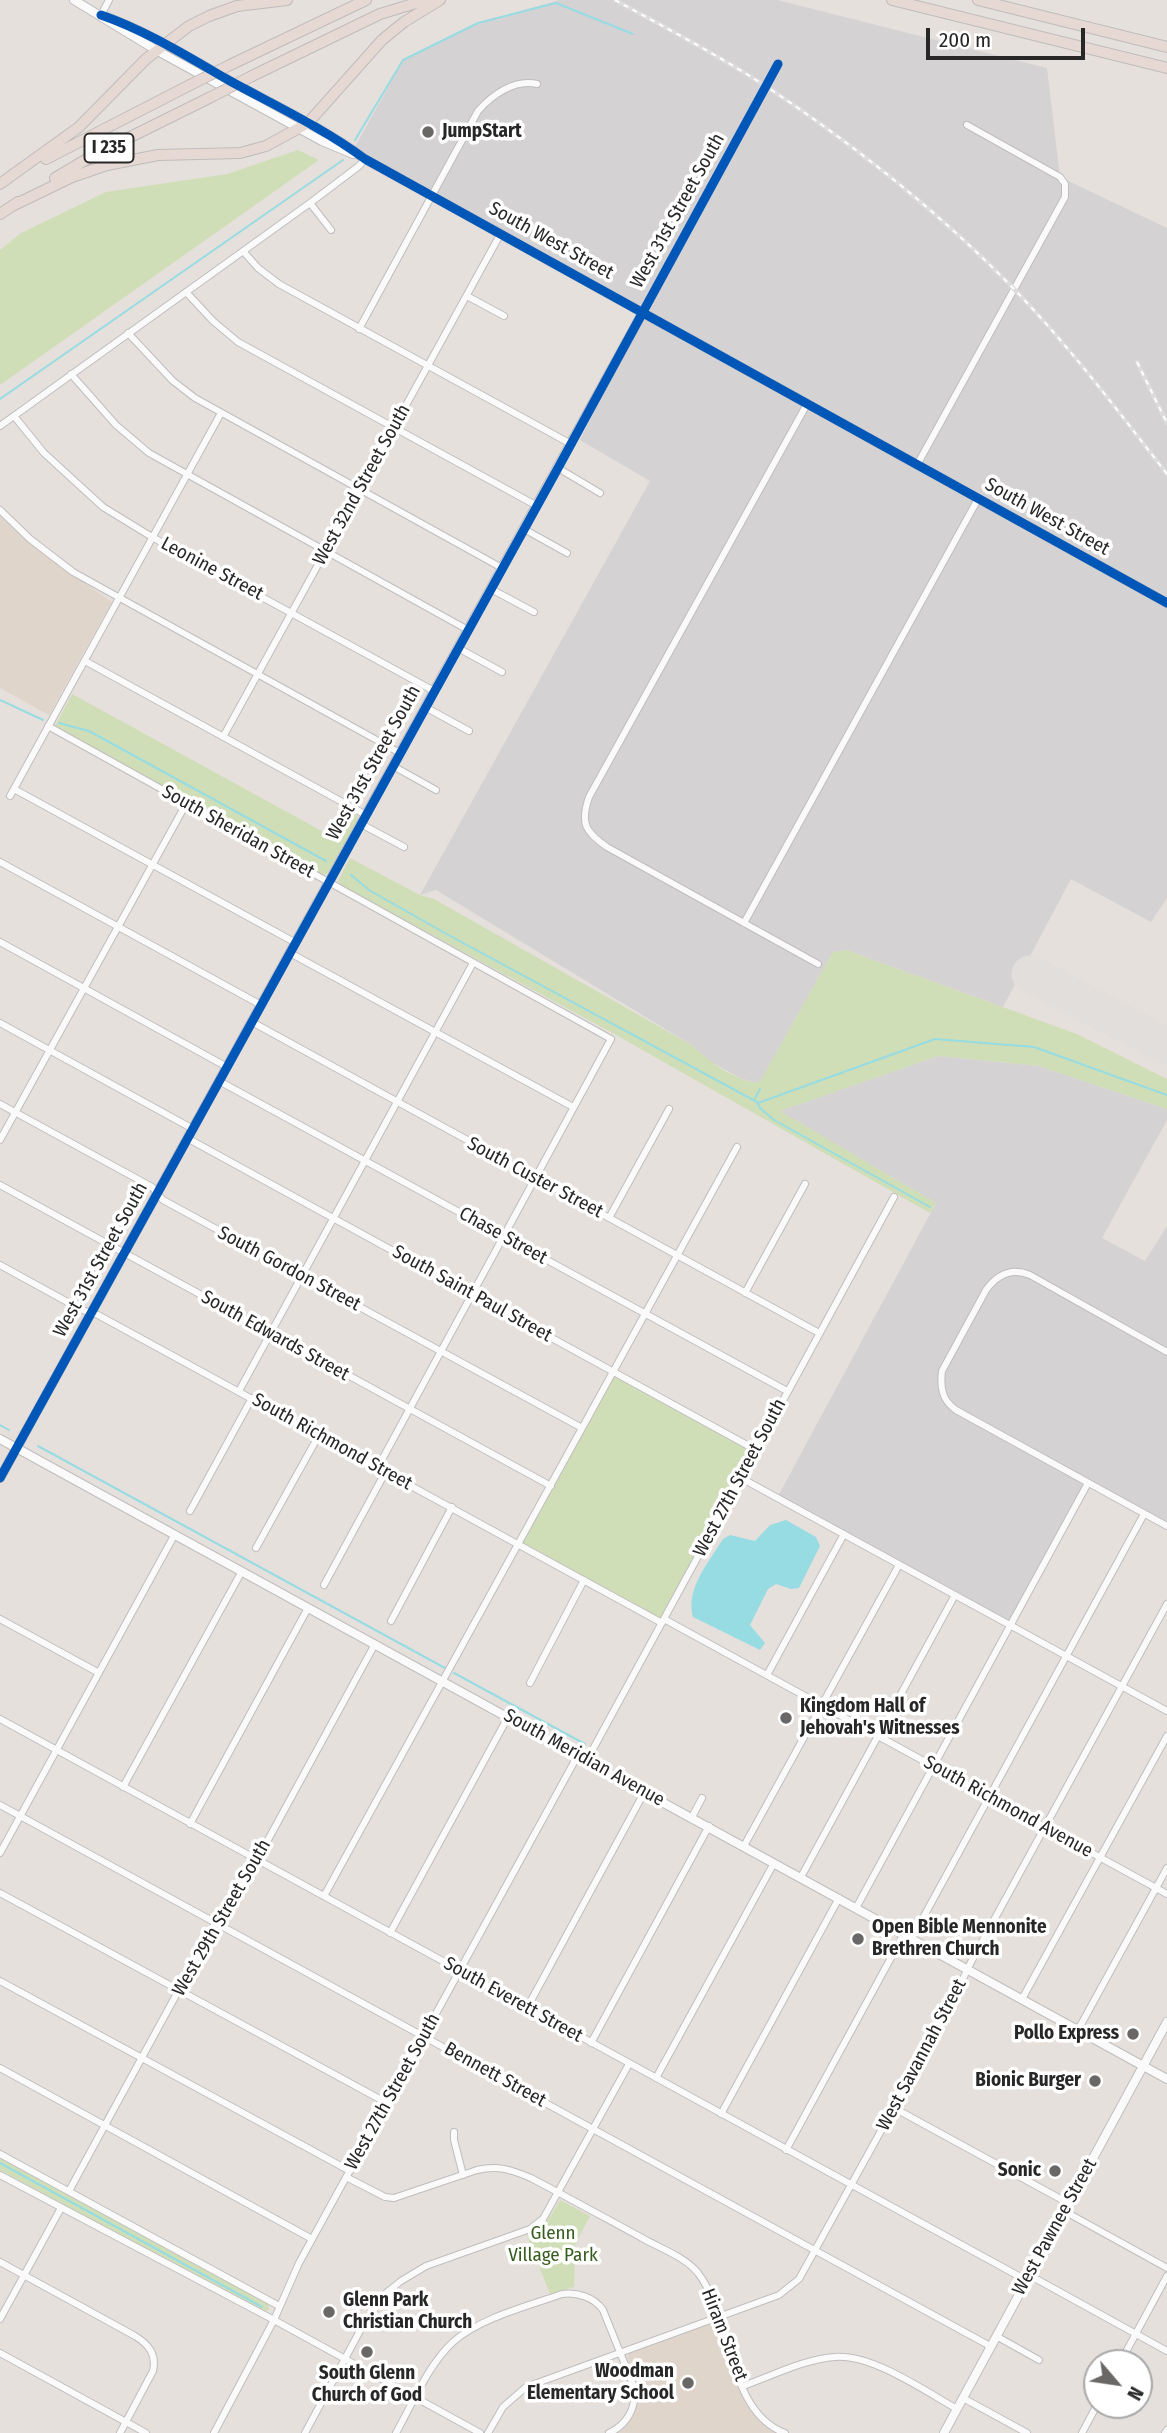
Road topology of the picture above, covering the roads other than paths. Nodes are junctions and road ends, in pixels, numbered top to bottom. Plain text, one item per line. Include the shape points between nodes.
1 (74, 0) edge
2 (108, 0) edge
3 (286, 0) edge
4 (366, 0) edge
5 (426, 0) edge
6 (440, 0) edge
7 (892, 0) edge
8 (978, 0) edge
9 (101, 15) junction
10 (161, 47) junction
11 (1167, 47) edge
12 (778, 64) dead end
13 (1167, 68) edge
14 (537, 85) dead end
15 (967, 125) dead end
16 (304, 126) junction
17 (365, 159) junction
18 (0, 186) edge
19 (433, 196) junction
20 (310, 203) junction
21 (12, 206) junction
22 (0, 214) edge
23 (331, 230) dead end
24 (501, 233) junction
25 (243, 251) junction
26 (186, 292) junction
27 (467, 296) junction
28 (643, 312) junction
29 (504, 316) dead end
30 (359, 329) junction
31 (128, 333) junction
32 (428, 366) junction
33 (71, 374) junction
34 (807, 404) junction
35 (220, 413) junction
36 (14, 416) junction
37 (0, 426) edge
38 (394, 428) junction
39 (571, 444) junction
40 (917, 465) junction
41 (558, 468) junction
42 (187, 475) junction
43 (360, 489) junction
44 (600, 493) dead end
45 (978, 499) junction
46 (537, 506) junction
47 (0, 510) edge
48 (524, 529) junction
49 (152, 537) junction
50 (326, 551) junction
51 (567, 553) dead end
52 (502, 568) junction
53 (491, 589) junction
54 (119, 599) junction
55 (1167, 603) edge
56 (534, 612) dead end
57 (292, 613) junction
58 (468, 630) junction
59 (458, 648) junction
60 (85, 661) junction
61 (502, 671) dead end
62 (257, 676) junction
63 (434, 691) junction
64 (425, 707) junction
65 (48, 726) junction
66 (469, 731) dead end
67 (223, 737) junction
68 (400, 753) junction
69 (393, 766) junction
70 (436, 790) dead end
71 (186, 804) junction
72 (366, 815) junction
73 (361, 824) junction
74 (404, 847) dead end
75 (0, 862) edge
76 (153, 865) junction
77 (329, 882) junction
78 (744, 923) junction
79 (118, 927) junction
80 (0, 942) edge
81 (296, 943) junction
82 (290, 953) junction
83 (473, 963) junction
84 (818, 964) dead end
85 (84, 988) junction
86 (261, 1005) junction
87 (252, 1022) junction
88 (0, 1023) edge
89 (435, 1032) junction
90 (49, 1051) junction
91 (227, 1067) junction
92 (219, 1081) junction
93 (397, 1102) junction
94 (0, 1104) edge
95 (573, 1107) junction
96 (669, 1109) dead end
97 (15, 1112) junction
98 (193, 1129) junction
99 (187, 1138) junction
100 (0, 1140) edge
101 (737, 1147) dead end
102 (365, 1160) junction
103 (535, 1178) junction
104 (0, 1185) edge
105 (806, 1185) dead end
106 (157, 1195) junction
107 (894, 1197) dead end
108 (334, 1218) junction
109 (609, 1218) junction
110 (503, 1236) junction
111 (124, 1253) junction
112 (677, 1255) junction
113 (0, 1265) edge
114 (302, 1276) junction
115 (745, 1293) junction
116 (472, 1294) junction
117 (92, 1312) junction
118 (645, 1313) junction
119 (819, 1333) junction
120 (271, 1334) junction
121 (440, 1351) junction
122 (1167, 1352) edge
123 (614, 1372) junction
124 (239, 1391) junction
125 (788, 1391) junction
126 (252, 1398) junction
127 (409, 1409) junction
128 (582, 1429) junction
129 (319, 1435) junction
130 (0, 1439) edge
131 (17, 1448) junction
132 (755, 1450) junction
133 (378, 1467) junction
134 (386, 1471) junction
135 (0, 1478) edge
136 (741, 1478) junction
137 (1088, 1483) junction
138 (551, 1486) junction
139 (452, 1507) junction
140 (190, 1511) dead end
141 (1144, 1514) junction
142 (1167, 1527) edge
143 (175, 1534) junction
144 (844, 1534) junction
145 (519, 1544) junction
146 (256, 1548) dead end
147 (899, 1565) junction
148 (242, 1571) junction
149 (584, 1580) junction
150 (324, 1585) dead end
151 (955, 1595) junction
152 (1167, 1604) edge
153 (308, 1608) junction
154 (0, 1619) edge
155 (391, 1621) dead end
156 (663, 1621) junction
157 (1011, 1625) junction
158 (375, 1644) junction
159 (1066, 1656) junction
160 (99, 1673) junction
161 (767, 1675) junction
162 (443, 1681) junction
163 (530, 1683) dead end
164 (1122, 1686) junction
165 (823, 1706) junction
166 (1167, 1711) edge
167 (508, 1717) junction
168 (0, 1719) edge
169 (878, 1736) junction
170 (1167, 1736) edge
171 (57, 1750) junction
172 (578, 1755) junction
173 (587, 1760) junction
174 (934, 1766) junction
175 (123, 1787) junction
176 (645, 1791) junction
177 (989, 1797) junction
178 (702, 1798) dead end
179 (0, 1805) edge
180 (20, 1816) junction
181 (692, 1817) junction
182 (190, 1824) junction
183 (709, 1826) junction
184 (1045, 1827) junction
185 (744, 1846) junction
186 (0, 1853) edge
187 (1100, 1857) junction
188 (257, 1860) junction
189 (774, 1863) junction
190 (1167, 1868) edge
191 (801, 1877) junction
192 (1156, 1888) junction
193 (0, 1893) edge
194 (1167, 1894) edge
195 (324, 1896) junction
196 (839, 1898) junction
197 (856, 1908) junction
198 (216, 1923) junction
199 (390, 1933) junction
200 (908, 1936) junction
201 (967, 1968) junction
202 (459, 1970) junction
203 (0, 1981) edge
204 (179, 1990) junction
205 (1023, 1999) junction
206 (527, 2008) junction
207 (1167, 2022) edge
208 (1078, 2030) junction
209 (424, 2036) junction
210 (591, 2043) junction
211 (142, 2058) junction
212 (629, 2064) junction
213 (1143, 2066) junction
214 (0, 2068) edge
215 (656, 2078) junction
216 (1167, 2079) edge
217 (387, 2103) junction
218 (894, 2108) junction
219 (721, 2114) junction
220 (105, 2125) junction
221 (593, 2129) junction
222 (454, 2132) dead end
223 (786, 2150) junction
224 (0, 2154) edge
225 (348, 2174) junction
226 (0, 2175) edge
227 (463, 2175) junction
228 (852, 2185) junction
229 (69, 2191) junction
230 (558, 2192) junction
231 (1066, 2207) junction
232 (61, 2208) junction
233 (312, 2239) junction
234 (816, 2250) junction
235 (0, 2262) edge
236 (1167, 2268) edge
237 (24, 2275) junction
238 (1167, 2276) edge
239 (1027, 2278) junction
240 (279, 2306) junction
241 (719, 2317) junction
242 (0, 2319) edge
243 (274, 2320) junction
244 (1135, 2334) junction
245 (996, 2336) junction
246 (990, 2346) junction
247 (1127, 2349) edge
248 (1167, 2351) edge
249 (621, 2352) junction
250 (0, 2353) edge
251 (345, 2359) junction
252 (1039, 2360) dead end
253 (743, 2386) junction
254 (416, 2398) junction
255 (962, 2398) junction
256 (957, 2409) junction
257 (126, 2422) junction
258 (120, 2433) edge
259 (146, 2433) edge
260 (214, 2433) edge
261 (305, 2433) edge
262 (396, 2433) edge
263 (480, 2433) edge
264 (488, 2433) edge
265 (609, 2433) edge
266 (785, 2433) edge
267 (944, 2433) edge
268 (1027, 2433) edge

1 - 9 street, South West Street
2 - 9 street
3 - 10 highway via 224,10 188,26
4 - 18 highway, I 235, bridge via 190,85
5 - 21 highway, I 235, bridge via 380,14 252,76 92,156
6 - 16 highway via 382,40
7 - 13 highway
8 - 11 highway
9 - 10 street, South West Street via 122,22
10 - 16 street, South West Street
10 - 18 highway via 79,127
12 - 28 street, West 31st Street South
14 - 19 street via 518,84 488,99
15 - 40 street via 1060,177 1066,189
16 - 17 street, South West Street via 322,141
16 - 21 highway via 266,146 240,153 158,155 107,164
17 - 19 street, South West Street
17 - 20 street
19 - 24 street, South West Street
19 - 30 street
20 - 23 street
20 - 25 street
21 - 22 highway, I 235
24 - 27 street, West 32nd Street South
24 - 28 street, South West Street
25 - 26 street
25 - 30 street via 274,281
26 - 31 street
26 - 38 street via 232,338
27 - 29 street
27 - 32 street, West 32nd Street South
28 - 34 street, South West Street
28 - 39 street, West 31st Street South
30 - 32 street
31 - 33 street
31 - 35 street via 173,381
32 - 38 street, West 32nd Street South
32 - 39 street
33 - 36 street
33 - 42 street via 123,433
34 - 40 street, South West Street
34 - 78 street via 584,812 592,836 607,847
35 - 42 street
35 - 43 street
36 - 37 street
36 - 49 street, Leonine Street via 84,491
38 - 43 street, West 32nd Street South
38 - 46 street
39 - 41 street, West 31st Street South
40 - 45 street, South West Street
41 - 44 street
41 - 46 street, West 31st Street South
42 - 49 street
42 - 50 street
43 - 50 street, West 32nd Street South
43 - 52 street
45 - 55 street, South West Street
45 - 78 street
46 - 48 street, West 31st Street South
47 - 54 street via 73,572
48 - 51 street
48 - 52 street, West 31st Street South
49 - 54 street
49 - 57 street, Leonine Street
50 - 57 street, West 32nd Street South
50 - 58 street
52 - 53 street, West 31st Street South
53 - 56 street
53 - 58 street, West 31st Street South
54 - 60 street
54 - 62 street
57 - 62 street, West 32nd Street South
57 - 63 street, Leonine Street
58 - 59 street, West 31st Street South
59 - 61 street
59 - 63 street, West 31st Street South
60 - 65 street
60 - 67 street
62 - 67 street, West 32nd Street South
62 - 68 street
63 - 64 street, West 31st Street South
64 - 66 street
64 - 68 street, West 31st Street South
65 - 71 street, South Sheridan Street
65 - 76 street via 12,792
67 - 72 street
68 - 69 street, West 31st Street South
69 - 70 street
69 - 72 street, West 31st Street South
71 - 76 street
71 - 77 street, South Sheridan Street
72 - 73 street, West 31st Street South
73 - 74 street
73 - 77 street, West 31st Street South
75 - 79 street
76 - 79 street
76 - 81 street
77 - 81 street, West 31st Street South
77 - 83 street, South Sheridan Street
78 - 84 street
79 - 85 street
79 - 86 street
80 - 85 street
81 - 82 street, West 31st Street South
82 - 86 street, West 31st Street South
82 - 89 street
83 - 89 street
83 - 95 street, South Sheridan Street via 611,1039
85 - 90 street
85 - 91 street
86 - 87 street, West 31st Street South
87 - 91 street, West 31st Street South
87 - 93 street, South Custer Street
88 - 90 street
89 - 93 street
89 - 95 street
90 - 97 street
90 - 98 street
91 - 92 street, West 31st Street South
92 - 98 street, West 31st Street South
92 - 102 street, Chase Street
93 - 102 street
93 - 103 street, South Custer Street
94 - 97 street, South Gordon Street
95 - 103 street
96 - 109 street
97 - 100 street
97 - 106 street, South Gordon Street via 152,1187
98 - 99 street, West 31st Street South
99 - 106 street, West 31st Street South
99 - 108 street, South Saint Paul Street
101 - 112 street
102 - 108 street
102 - 110 street, Chase Street
103 - 109 street, South Custer Street
103 - 110 street
104 - 111 street, South Edwards Street
105 - 115 street
106 - 111 street, West 31st Street South
106 - 114 street, South Gordon Street
107 - 119 street, West 27th Street South
108 - 114 street
108 - 116 street, South Saint Paul Street
109 - 112 street, South Custer Street
110 - 116 street
110 - 118 street, Chase Street
111 - 117 street, West 31st Street South
111 - 120 street, South Edwards Street
112 - 115 street, South Custer Street
112 - 118 street
113 - 117 street, South Richmond Street
114 - 120 street
114 - 121 street, South Gordon Street
115 - 119 street, South Custer Street
116 - 121 street
116 - 123 street, South Saint Paul Street
117 - 124 street, South Richmond Street
117 - 131 street, West 31st Street South
118 - 123 street
118 - 125 street, Chase Street
119 - 125 street, West 27th Street South
120 - 124 street
120 - 127 street, South Edwards Street
121 - 127 street
121 - 128 street, South Gordon Street
122 - 137 street via 1030,1275 1005,1273 986,1290 942,1371 943,1395 956,1410
123 - 128 street
123 - 132 street, South Saint Paul Street
124 - 126 street, South Richmond Street
125 - 132 street, West 27th Street South
126 - 129 street, South Richmond Street
126 - 140 street
127 - 133 street
127 - 138 street, South Edwards Street
128 - 138 street
129 - 133 street, South Richmond Street
129 - 146 street
130 - 131 street, South Meridian Avenue
131 - 135 street, West 31st Street South
131 - 143 street, South Meridian Avenue
132 - 136 street, West 27th Street South
133 - 134 street, South Richmond Street
134 - 139 street, South Richmond Street
134 - 150 street
136 - 144 street
136 - 156 street, West 27th Street South
137 - 141 street
137 - 157 street
138 - 145 street
139 - 145 street, South Richmond Street
139 - 155 street
141 - 142 street
141 - 159 street
143 - 148 street, South Meridian Avenue
143 - 160 street
144 - 147 street
144 - 161 street
145 - 149 street, South Richmond Street
145 - 162 street
147 - 151 street
147 - 165 street
148 - 153 street, South Meridian Avenue
148 - 175 street
149 - 156 street, South Richmond Street
149 - 163 street
151 - 157 street
151 - 169 street
152 - 164 street, West Savannah Street
153 - 158 street, South Meridian Avenue
153 - 182 street
154 - 160 street
156 - 161 street, South Richmond Avenue
156 - 173 street, West 27th Street South
157 - 159 street
157 - 174 street
158 - 162 street, South Meridian Avenue
158 - 188 street, West 29th Street South
159 - 164 street
159 - 177 street
160 - 171 street
161 - 165 street, South Richmond Avenue
162 - 167 street, South Meridian Avenue
162 - 195 street
164 - 166 street
164 - 184 street, West Savannah Street
165 - 169 street, South Richmond Avenue
165 - 185 street
167 - 172 street, South Meridian Avenue
167 - 199 street
168 - 171 street, South Everett Street
169 - 174 street, South Richmond Avenue
169 - 191 street
170 - 187 street
171 - 175 street, South Everett Street
171 - 180 street
172 - 173 street, South Meridian Avenue
172 - 202 street, West 27th Street South
173 - 176 street, South Meridian Avenue
174 - 177 street, South Richmond Avenue
174 - 197 street
175 - 182 street, South Everett Street
176 - 181 street, South Meridian Avenue
176 - 206 street
177 - 184 street, South Richmond Avenue
177 - 200 street
178 - 181 street
179 - 180 street, Bennett Street
180 - 186 street
180 - 198 street, Bennett Street
181 - 183 street, South Meridian Avenue
182 - 188 street, South Everett Street
183 - 185 street, South Meridian Avenue
183 - 210 street
184 - 187 street, South Richmond Avenue
184 - 201 street, West Savannah Street
185 - 189 street, South Meridian Avenue
187 - 192 street, South Richmond Avenue
187 - 205 street
188 - 195 street, South Everett Street
188 - 198 street, West 29th Street South
189 - 191 street, South Meridian Avenue
189 - 215 street
190 - 192 street
191 - 196 street, South Meridian Avenue
192 - 194 street, South Richmond Avenue
192 - 208 street
193 - 204 street
195 - 199 street, South Everett Street
196 - 197 street, South Meridian Avenue
196 - 219 street
197 - 200 street, South Meridian Avenue
198 - 204 street, West 29th Street South
198 - 209 street, Bennett Street
199 - 202 street, South Everett Street
200 - 201 street, South Meridian Avenue
200 - 223 street
201 - 205 street, South Meridian Avenue
201 - 218 street, West Savannah Street
202 - 206 street, South Everett Street
202 - 209 street, West 27th Street South
203 - 211 street, Hiram Street
204 - 211 street, West 29th Street South
204 - 217 street
205 - 208 street, South Meridian Avenue
206 - 210 street, South Everett Street
207 - 213 street, West Pawnee Street
208 - 213 street, South Meridian Avenue
209 - 217 street, West 27th Street South
209 - 221 street, Bennett Street
210 - 212 street, South Everett Street
211 - 220 street, West 29th Street South
211 - 225 street, Hiram Street
212 - 215 street, South Everett Street
212 - 221 street
213 - 216 street, South Meridian Avenue
213 - 231 street, West Pawnee Street
214 - 220 street
215 - 219 street, South Everett Street
217 - 225 street, West 27th Street South
218 - 228 street, West Savannah Street
218 - 231 street
219 - 223 street, South Everett Street
220 - 229 street, West 29th Street South
220 - 233 street
221 - 230 street
221 - 234 street, Bennett Street
222 - 227 street
223 - 228 street, South Everett Street
224 - 229 street
225 - 227 street, Hiram Street via 394,2198
225 - 233 street, West 27th Street South
226 - 232 street
227 - 230 street, Hiram Street via 489,2167 506,2168
228 - 234 street, West Savannah Street
228 - 239 street, South Everett Street
229 - 240 street
230 - 241 street, Hiram Street via 692,2266
230 - 251 street via 543,2219 530,2229 426,2266 401,2281 377,2303
231 - 236 street
231 - 239 street, West Pawnee Street
232 - 237 street
232 - 243 street
233 - 240 street, West 27th Street South
234 - 241 street, West Savannah Street via 801,2276 783,2292
234 - 246 street, Bennett Street
235 - 237 street
237 - 242 street
237 - 257 street via 145,2342 155,2366
238 - 244 street
239 - 244 street, South Everett Street
239 - 245 street, West Pawnee Street
240 - 243 street, West 27th Street South
241 - 249 street, West Savannah Street
241 - 253 street, Hiram Street
243 - 251 street
243 - 260 street, West 27th Street South
244 - 247 street
244 - 248 street, South Everett Street
245 - 246 street, West Pawnee Street
245 - 252 street
246 - 255 street, West Pawnee Street
249 - 254 street via 600,2305 578,2294 562,2294 462,2335 437,2360
249 - 264 street, West Savannah Street via 526,2387 503,2407
249 - 265 street via 635,2400 627,2418
250 - 257 street
251 - 254 street
251 - 261 street
253 - 256 street via 819,2360 850,2357 879,2367
253 - 266 street, Hiram Street via 754,2410
254 - 262 street
254 - 263 street
255 - 256 street, West Pawnee Street
255 - 268 street
256 - 267 street, West Pawnee Street
257 - 258 street
257 - 259 street

